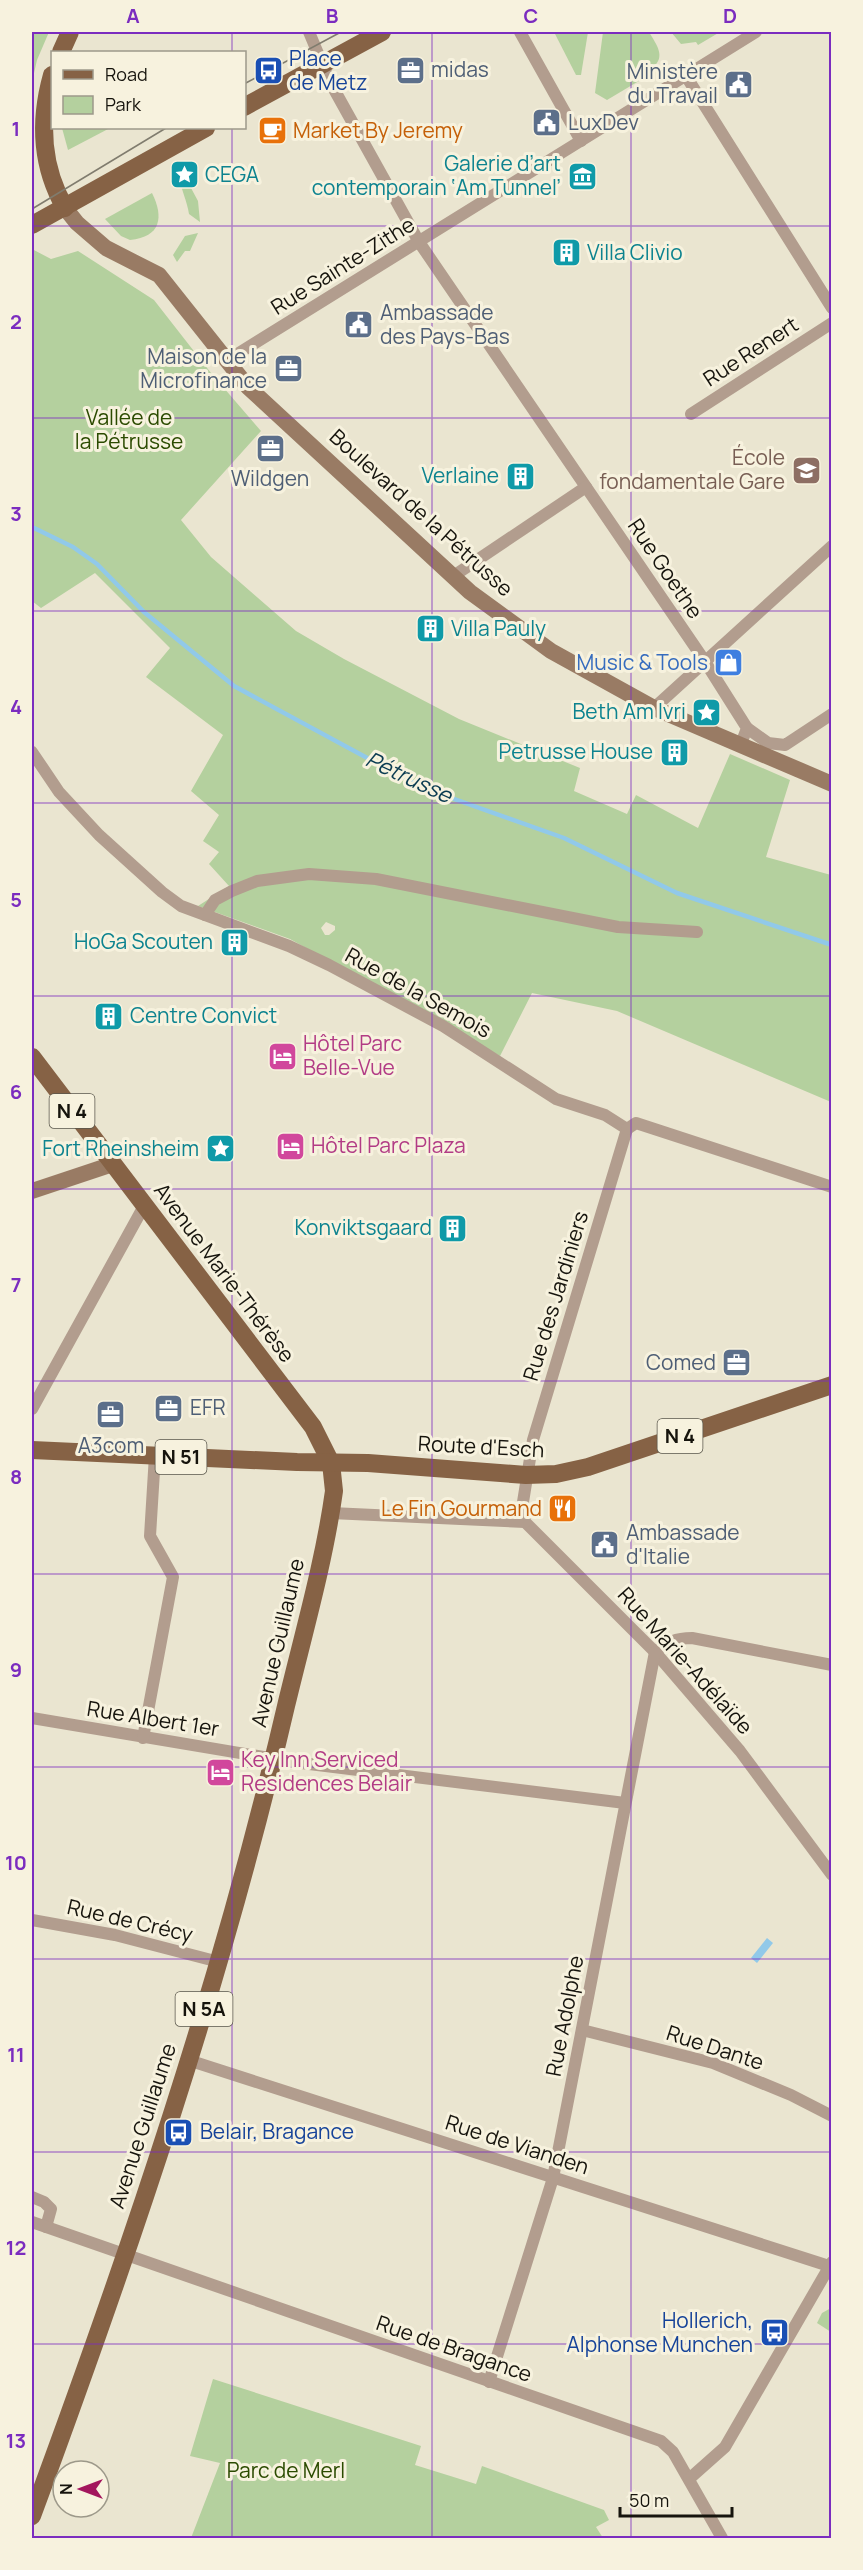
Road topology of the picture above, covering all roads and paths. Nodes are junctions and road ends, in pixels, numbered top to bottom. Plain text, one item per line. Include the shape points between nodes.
1 (70, 32) edge
2 (309, 32) edge
3 (382, 32) edge
4 (520, 32) edge
5 (756, 32) edge
6 (364, 38) edge
7 (61, 51) edge
8 (323, 64) junction
9 (686, 76) junction
10 (51, 80) edge
11 (246, 106) edge
12 (204, 129) edge
13 (581, 141) junction
14 (65, 208) junction
15 (32, 225) edge
16 (419, 242) junction
17 (831, 308) edge
18 (831, 323) edge
19 (226, 361) junction
20 (691, 414) dead end
21 (586, 488) junction
22 (831, 546) edge
23 (452, 577) junction
24 (704, 660) junction
25 (654, 708) junction
26 (831, 714) edge
27 (747, 728) junction
28 (796, 738) junction
29 (741, 744) junction
30 (32, 752) edge
31 (787, 763) junction
32 (831, 784) edge
33 (205, 915) junction
34 (697, 932) dead end
35 (32, 1057) edge
36 (627, 1128) junction
37 (113, 1164) junction
38 (831, 1187) edge
39 (32, 1191) edge
40 (144, 1206) junction
41 (831, 1385) edge
42 (32, 1409) edge
43 (32, 1450) edge
44 (155, 1455) junction
45 (331, 1463) junction
46 (526, 1475) junction
47 (331, 1513) junction
48 (525, 1522) junction
49 (654, 1652) junction
50 (831, 1665) edge
51 (32, 1718) edge
52 (143, 1738) junction
53 (274, 1759) junction
54 (625, 1803) junction
55 (831, 1875) edge
56 (32, 1920) edge
57 (219, 1962) junction
58 (582, 2030) junction
59 (189, 2060) junction
60 (831, 2116) edge
61 (553, 2178) junction
62 (32, 2197) edge
63 (32, 2222) edge
64 (46, 2227) junction
65 (124, 2256) junction
66 (831, 2266) edge
67 (489, 2382) junction
68 (689, 2479) junction
69 (32, 2516) edge
70 (722, 2538) edge

1 - 7 main road
2 - 8 street, Rue Goethe
3 - 6 main road
4 - 13 street
5 - 9 street, Rue Sainte-Zithe
6 - 8 main road
8 - 11 main road
8 - 16 street, Rue Goethe
9 - 13 street, Rue Sainte-Zithe
9 - 17 street
10 - 14 main road via 44,140 50,175
12 - 14 main road
13 - 16 street, Rue Sainte-Zithe
14 - 15 main road
14 - 19 main road, Boulevard de la Pétrusse via 106,248 159,275
16 - 19 street, Rue Sainte-Zithe
16 - 21 street, Rue Goethe
18 - 20 street, Rue Renert
19 - 23 main road, Boulevard de la Pétrusse via 248,387
21 - 23 street
21 - 24 street, Rue Goethe
22 - 24 street
23 - 25 main road, Boulevard de la Pétrusse via 551,651
24 - 25 street
24 - 27 street, Rue Goethe
25 - 29 main road, Boulevard de la Pétrusse
26 - 28 street
27 - 28 street, Rue Goethe via 768,742 785,745
27 - 29 street
28 - 31 street
29 - 31 main road, Boulevard de la Pétrusse
30 - 33 street, Rue de la Semois via 59,792 99,835 162,892 181,906
31 - 32 main road, Boulevard de la Pétrusse
33 - 34 street via 215,900 257,881 284,876 348,876 618,927
33 - 36 street, Rue de la Semois via 329,965 443,1026 556,1099 605,1115
35 - 37 main road, Avenue Marie-Thérèse / N 4
36 - 38 street, Rue de la Semois via 636,1124
36 - 46 street, Rue des Jardiniers
37 - 39 main road
37 - 40 main road, Avenue Marie-Thérèse / N 4
40 - 42 street
40 - 45 main road, Avenue Marie-Thérèse / N 4 via 313,1427
41 - 46 main road, Route d'Esch / N 4 via 588,1467
43 - 44 main road, N 51
44 - 45 main road, N 51
44 - 52 street via 150,1536 173,1577
45 - 46 main road, Route d'Esch / N 4
45 - 47 main road, Avenue Guillaume / N 5A
46 - 48 street
47 - 48 street
47 - 53 main road, Avenue Guillaume / N 5A
48 - 49 street, Rue Marie-Adélaïde
49 - 50 street via 678,1638 692,1638
49 - 54 street, Rue Adolphe
49 - 55 street, Rue Marie-Adélaïde via 740,1751
51 - 52 street, Rue Albert 1er
52 - 53 street, Rue Albert 1er
53 - 54 street, Rue Albert 1er
53 - 57 main road, Avenue Guillaume / N 5A
54 - 58 street, Rue Adolphe
56 - 57 street, Rue de Crécy via 116,1935
57 - 59 main road, Avenue Guillaume / N 5A
58 - 60 street, Rue Dante via 713,2063
58 - 61 street, Rue Adolphe
59 - 61 street, Rue de Vianden
59 - 65 main road, Avenue Guillaume / N 5A
61 - 66 street, Rue de Vianden
61 - 67 street, Rue Adolphe
62 - 64 street via 51,2209
63 - 64 street, Rue de Bragance
64 - 65 street, Rue de Bragance
65 - 67 street, Rue de Bragance
65 - 69 main road, Avenue Guillaume / N 5A
66 - 68 street via 725,2446
67 - 68 street, Rue de Bragance via 661,2441 673,2452
68 - 70 street, Rue de Bragance

